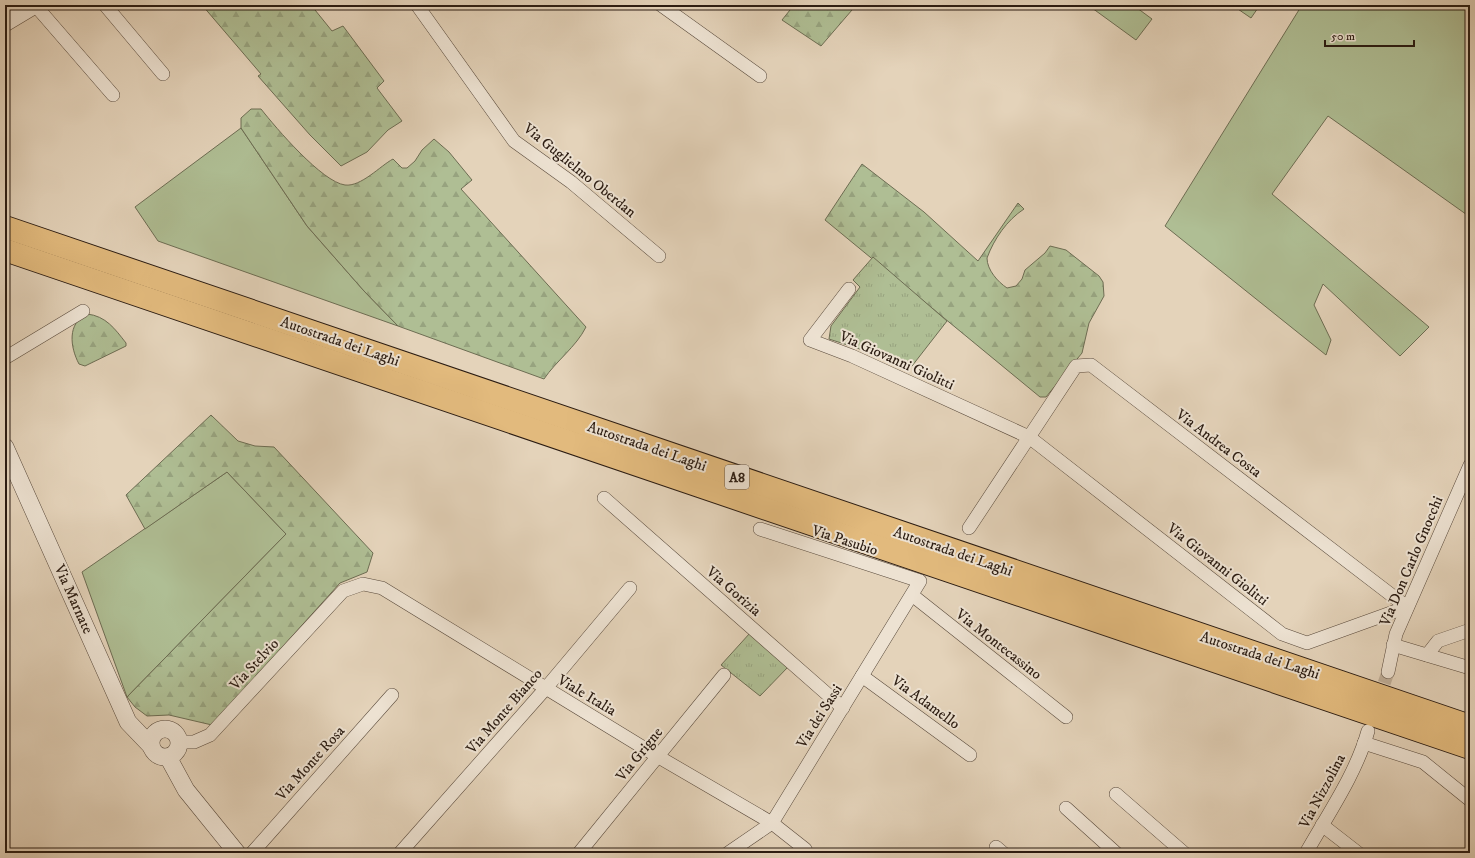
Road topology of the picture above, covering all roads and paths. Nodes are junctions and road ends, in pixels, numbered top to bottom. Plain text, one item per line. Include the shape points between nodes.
1 (35, 5) edge
2 (105, 5) edge
3 (417, 5) edge
4 (661, 5) edge
5 (5, 23) edge
6 (163, 74) dead end
7 (760, 76) dead end
8 (113, 95) dead end
9 (5, 227) edge
10 (5, 250) edge
11 (659, 256) dead end
12 (849, 289) dead end
13 (83, 312) dead end
14 (5, 358) edge
15 (1029, 437) junction
16 (5, 447) edge
17 (1470, 465) edge
18 (604, 498) dead end
19 (969, 528) dead end
20 (760, 529) dead end
21 (920, 581) joint
22 (630, 588) dead end
23 (343, 591) joint
24 (912, 595) junction
25 (1407, 607) junction
26 (1470, 630) edge
27 (1393, 644) junction
28 (1427, 655) junction
29 (1470, 668) edge
30 (1388, 672) tunnel mouth
31 (724, 675) dead end
32 (862, 676) junction
33 (546, 688) junction
34 (392, 695) dead end
35 (843, 708) junction
36 (1066, 717) dead end
37 (1470, 726) edge
38 (180, 742) junction
39 (151, 746) junction
40 (1470, 748) edge
41 (970, 755) dead end
42 (657, 756) junction
43 (168, 757) junction
44 (1116, 794) dead end
45 (1470, 800) edge
46 (1066, 808) dead end
47 (772, 823) junction
48 (1322, 825) junction
49 (237, 853) edge
50 (252, 853) edge
51 (400, 853) edge
52 (579, 853) edge
53 (728, 853) edge
54 (807, 853) edge
55 (1116, 853) edge
56 (1184, 853) edge
57 (1306, 853) edge
58 (1358, 853) edge

1 - 5 street
1 - 8 street
2 - 6 street
3 - 11 street, Via Guglielmo Oberdan via 514,140 571,182
4 - 7 street
9 - 37 highway, Autostrada dei Laghi / A8
10 - 40 highway, Autostrada dei Laghi / A8
12 - 15 street, Via Giovanni Giolitti via 810,340 852,356
13 - 14 street
15 - 19 street
15 - 25 street, Via Giovanni Giolitti via 1282,634 1307,643
15 - 25 street, Via Andrea Costa via 1076,366 1091,365
16 - 39 street, Via Marnate via 128,722
17 - 25 street, Via Don Carlo Gnocchi
18 - 35 street, Via Gorizia
20 - 21 street, Via Pasubio
21 - 24 street, Via dei Sassi
22 - 33 street, Via Monte Bianco
23 - 33 street, Viale Italia via 363,584 382,588
23 - 38 street, Via Stelvio via 210,735 194,742
24 - 32 street, Via dei Sassi
24 - 36 street, Via Montecassino
25 - 27 street, Via Don Carlo Gnocchi
26 - 28 street via 1438,642
27 - 28 street
27 - 30 street, Via Don Carlo Gnocchi
28 - 29 street
31 - 42 street, Via Grigne
32 - 35 street, Via dei Sassi
32 - 41 street, Via Adamello
33 - 42 street, Viale Italia
33 - 51 street, Via Monte Bianco
34 - 50 street, Via Monte Rosa
35 - 47 street, Via dei Sassi
38 - 39 street via 173,730 162,728 153,735
38 - 43 street via 178,750
39 - 43 street, Via Marnate via 158,755
42 - 47 street, Viale Italia
42 - 52 street, Via Grigne
43 - 49 street via 186,790
44 - 56 street
45 - 48 street, Via Nizzolina via 1423,762 1366,737
46 - 55 street
47 - 53 street, Via dei Sassi
47 - 54 street, Viale Italia via 806,849
48 - 57 street, Via Nizzolina
48 - 58 street

